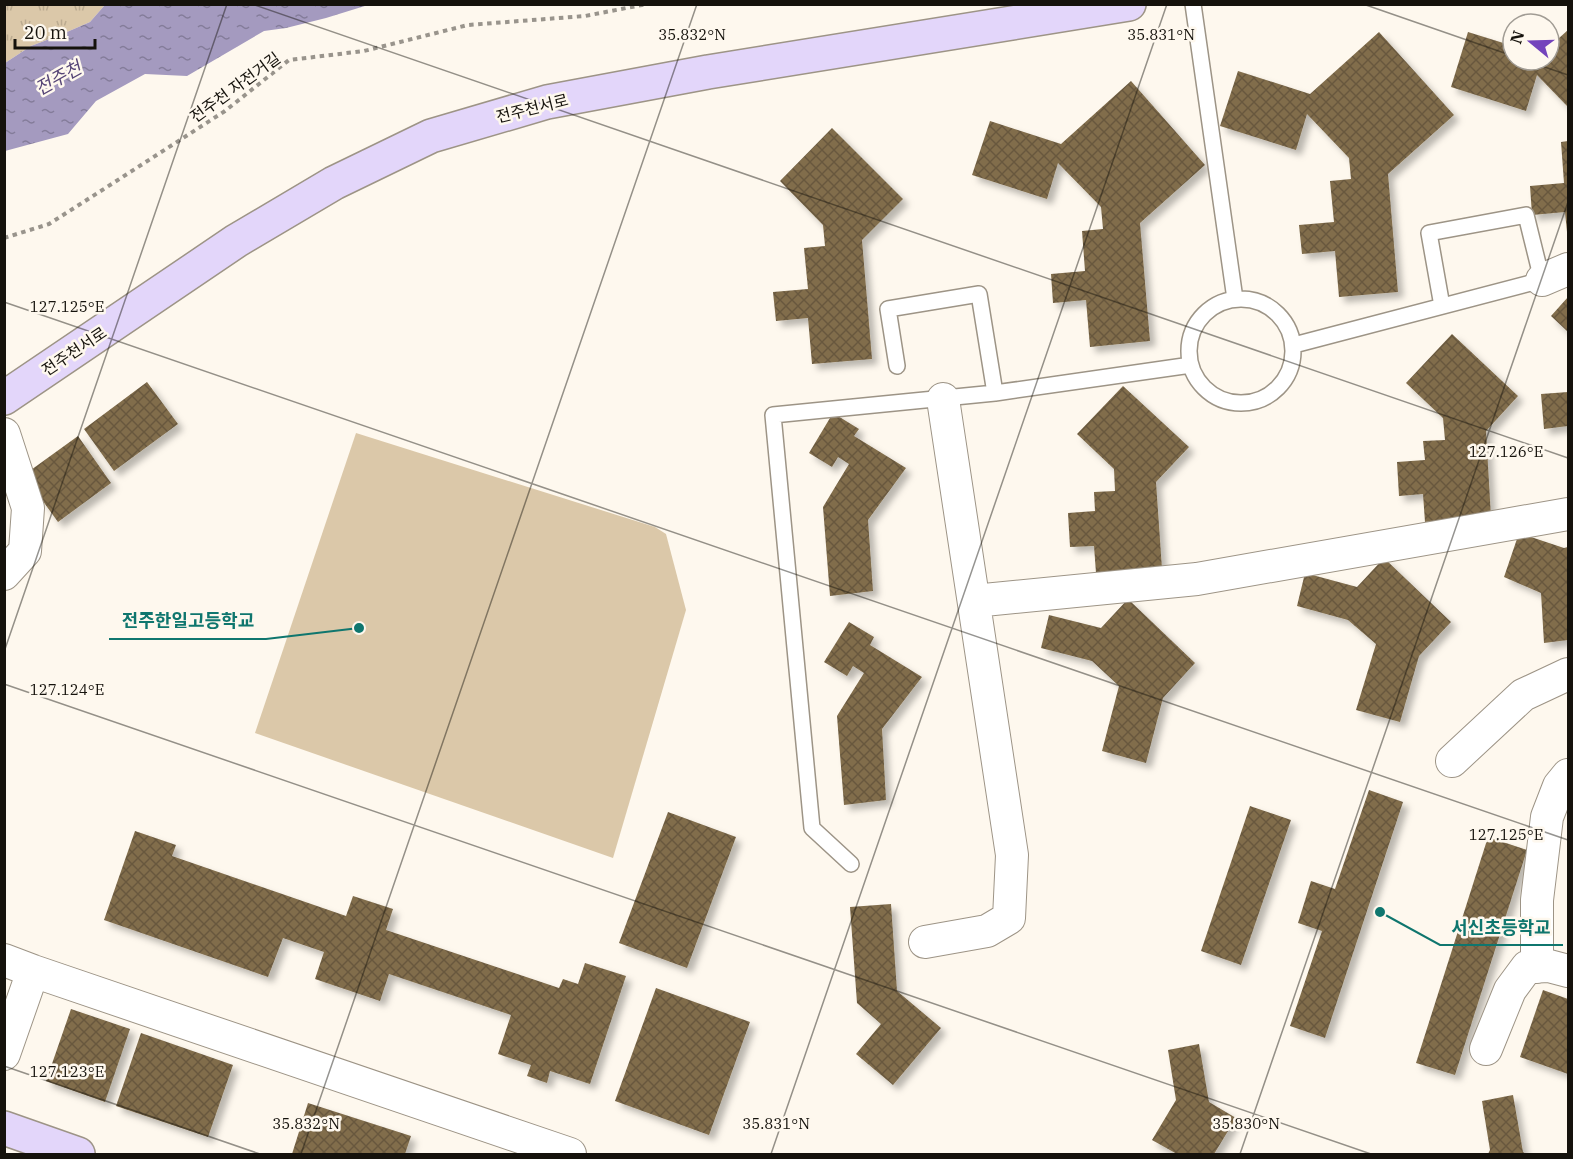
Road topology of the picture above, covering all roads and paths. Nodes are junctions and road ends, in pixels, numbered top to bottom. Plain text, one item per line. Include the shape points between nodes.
1 (647, 4) edge
2 (1129, 4) edge
3 (1193, 4) edge
4 (4, 238) edge
5 (1555, 274) edge
6 (1235, 299) junction
7 (1442, 306) junction
8 (1294, 345) junction
9 (1191, 365) junction
10 (897, 366) dead end
11 (995, 393) junction
12 (4, 398) edge
13 (943, 399) junction
14 (4, 434) edge
15 (1569, 514) edge
16 (4, 574) edge
17 (974, 601) junction
18 (1569, 674) edge
19 (1452, 761) dead end
20 (1569, 776) edge
21 (851, 864) dead end
22 (925, 942) dead end
23 (4, 960) edge
24 (1537, 967) junction
25 (33, 971) junction
26 (1569, 971) edge
27 (1486, 1049) dead end
28 (4, 1054) edge
29 (4, 1128) edge
30 (78, 1155) edge
31 (570, 1155) edge

1 - 4 path, 전주천 자전거길 via 585,16 468,25 364,51 289,60 225,111 49,224
2 - 12 street, 전주천서로 via 547,102 431,136 334,183 246,236
3 - 6 lane
5 - 7 lane
5 - 7 lane via 1526,215 1429,233
6 - 8 lane via 1252,299 1268,305 1289,329
6 - 9 lane via 1204,314 1193,330 1189,347
7 - 8 lane
8 - 9 lane via 1287,378 1262,399 1246,404 1228,402 1211,394 1198,381
9 - 11 lane
10 - 11 lane via 888,309 979,294
11 - 13 lane
13 - 17 street
13 - 21 lane via 773,416 812,828
14 - 16 street via 28,508 25,551
15 - 17 street via 1197,579
17 - 22 street via 1012,855 1010,918 987,931
18 - 19 street via 1522,695
20 - 24 street via 1559,786 1547,817 1537,900
23 - 25 street
24 - 26 street
24 - 27 street via 1527,967 1510,990
25 - 28 street
25 - 31 street
29 - 30 street

